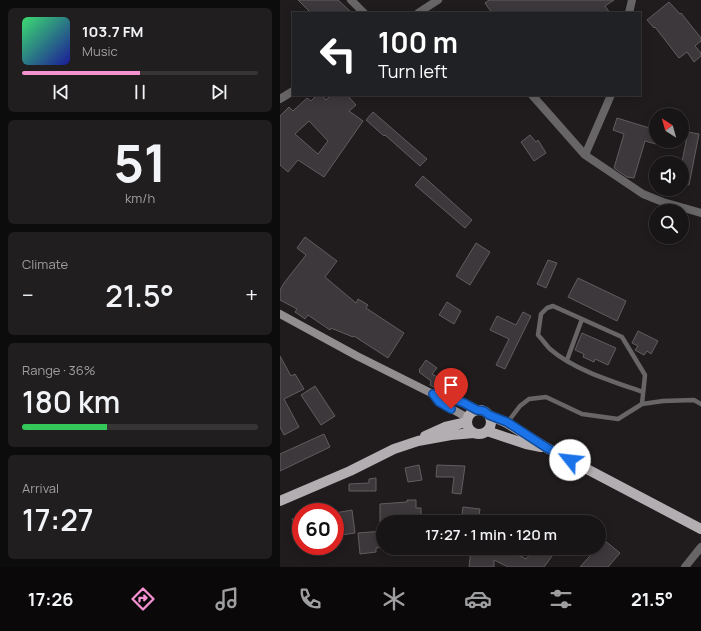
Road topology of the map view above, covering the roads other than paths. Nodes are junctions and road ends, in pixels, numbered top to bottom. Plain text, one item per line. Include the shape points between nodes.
1 (350, 0) edge
2 (438, 0) edge
3 (632, 0) edge
4 (363, 12) edge
5 (424, 12) edge
6 (629, 12) edge
7 (292, 92) edge
8 (533, 96) edge
9 (611, 96) edge
10 (280, 99) edge
11 (585, 155) junction
12 (701, 213) edge
13 (280, 314) edge
14 (582, 319) junction
15 (567, 360) junction
16 (643, 392) junction
17 (433, 394) junction
18 (642, 404) junction
19 (701, 404) edge
20 (477, 410) junction
21 (489, 415) junction
22 (467, 420) junction
23 (507, 422) junction
24 (487, 431) junction
25 (474, 433) junction
26 (418, 441) junction
27 (547, 448) junction
28 (280, 501) edge
29 (701, 529) edge
30 (701, 547) edge
31 (685, 567) edge

1 - 4 street
2 - 5 street
3 - 6 street
7 - 10 street
8 - 11 street
9 - 11 street
11 - 12 street via 643,194
13 - 17 street
14 - 15 lane
14 - 15 lane via 553,306 541,314 538,334 550,349
14 - 16 lane via 622,337 644,375
15 - 16 lane via 600,377
16 - 18 lane
17 - 20 street via 464,403
17 - 22 street via 439,402
18 - 19 lane via 694,400
18 - 23 lane via 618,419 582,414 546,397 529,399
20 - 21 main road
20 - 22 main road via 472,412
21 - 23 main road
21 - 24 main road via 491,423
22 - 25 main road via 470,430
22 - 26 main road via 445,427
23 - 27 main road
24 - 25 main road
24 - 27 main road
25 - 26 main road
26 - 28 main road via 394,449
27 - 29 main road
30 - 31 street

